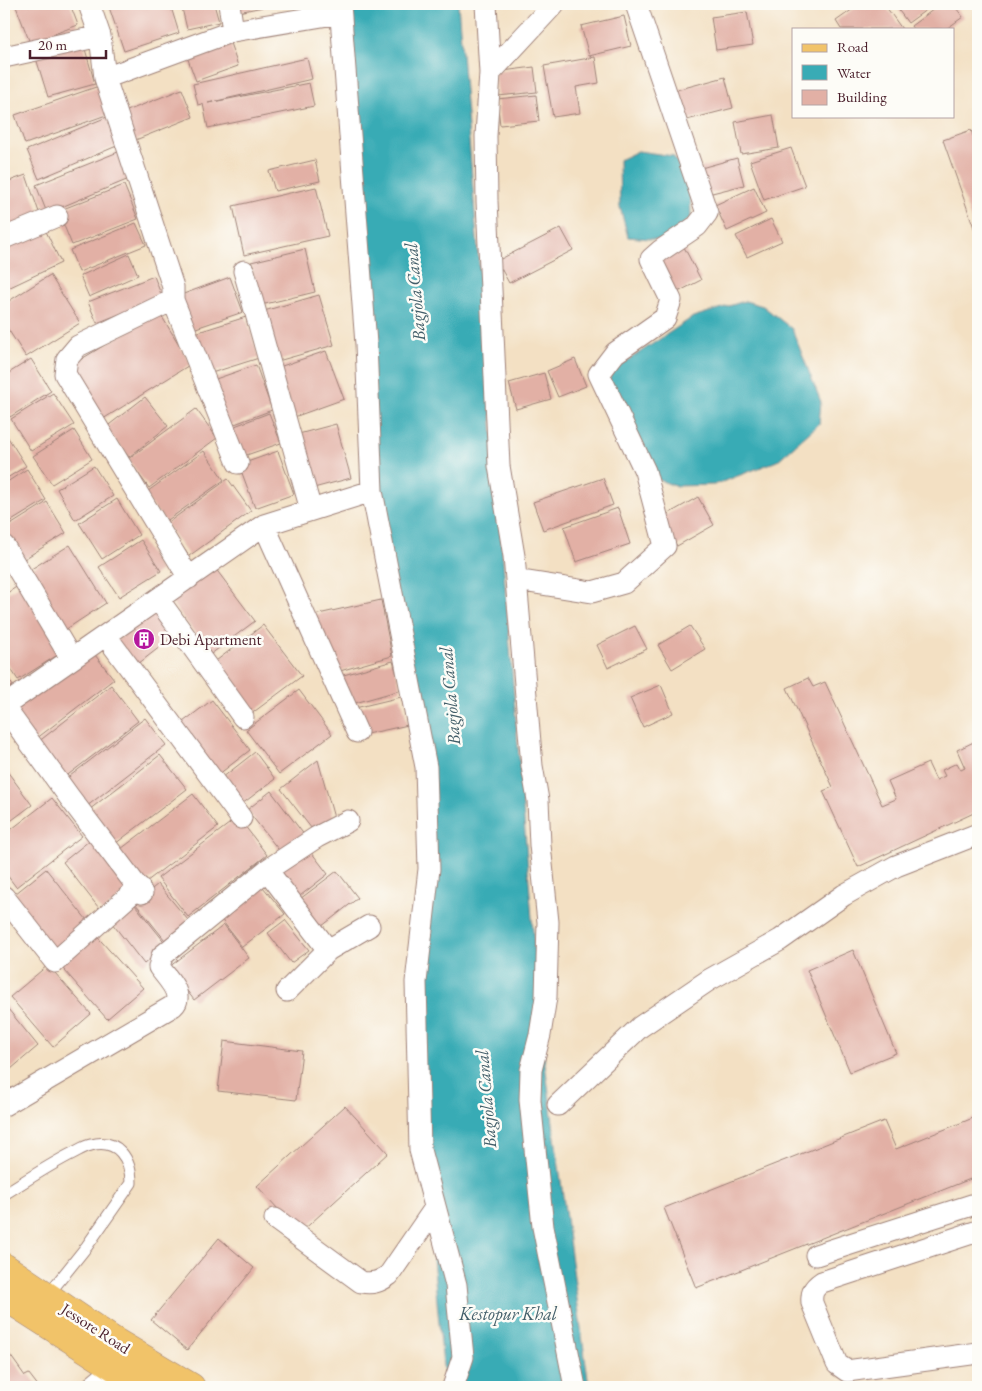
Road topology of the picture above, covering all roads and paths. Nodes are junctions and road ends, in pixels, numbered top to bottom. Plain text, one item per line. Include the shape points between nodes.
1 (89, 4) edge
2 (229, 4) edge
3 (486, 4) edge
4 (554, 4) edge
5 (636, 4) edge
6 (340, 8) edge
7 (233, 32) junction
8 (100, 36) junction
9 (4, 57) edge
10 (490, 73) junction
11 (105, 78) junction
12 (57, 216) dead end
13 (4, 238) edge
14 (244, 271) dead end
15 (173, 300) junction
16 (238, 463) dead end
17 (372, 491) junction
18 (311, 510) junction
19 (264, 525) junction
20 (4, 546) edge
21 (189, 578) junction
22 (516, 580) junction
23 (158, 599) junction
24 (106, 636) junction
25 (72, 658) junction
26 (4, 707) edge
27 (242, 716) dead end
28 (357, 732) dead end
29 (241, 818) dead end
30 (348, 821) dead end
31 (978, 834) edge
32 (267, 870) junction
33 (4, 897) edge
34 (369, 926) dead end
35 (328, 950) junction
36 (286, 990) dead end
37 (4, 1105) edge
38 (558, 1105) dead end
39 (4, 1194) edge
40 (978, 1203) edge
41 (435, 1208) junction
42 (275, 1219) dead end
43 (978, 1231) edge
44 (816, 1255) dead end
45 (4, 1267) edge
46 (4, 1296) edge
47 (47, 1296) junction
48 (978, 1352) edge
49 (115, 1368) junction
50 (92, 1387) edge
51 (146, 1387) edge
52 (191, 1387) edge
53 (453, 1387) edge
54 (576, 1387) edge

1 - 8 street
2 - 7 street
3 - 10 street
4 - 10 street
5 - 22 street via 707,213 697,226 651,259 671,300 664,318 615,353 599,374 645,471 665,546 624,583 592,592
6 - 7 street
6 - 17 street via 366,344
7 - 11 street
8 - 9 street
8 - 11 street
10 - 22 street via 486,192 493,366 499,466
11 - 15 street via 173,286
12 - 13 street
14 - 18 street
15 - 16 street
15 - 21 street via 78,346 66,359 64,367 65,374
17 - 18 street
17 - 41 street via 426,768 429,868 416,982 417,1073 420,1150
18 - 19 street
19 - 21 street
19 - 28 street
20 - 25 street
21 - 23 street
22 - 54 street via 548,922 546,998 531,1070 530,1100 543,1227
23 - 24 street
23 - 27 street
24 - 25 street
24 - 29 street
25 - 26 street
26 - 33 street via 140,890 54,962
30 - 32 street via 317,836
31 - 38 street via 896,866 844,895 780,940 709,980 640,1027
32 - 35 street
32 - 37 street via 162,956 159,968 178,994 173,1006
34 - 35 street
35 - 36 street
39 - 47 lane via 52,1164 91,1145 114,1147 127,1160 131,1170 130,1182 92,1240
40 - 44 street
41 - 42 street via 389,1275 372,1284 361,1282
41 - 53 street via 456,1285 464,1357
43 - 48 street via 822,1282 811,1294 837,1364 847,1371
45 - 47 main road, Jessore Road
46 - 49 main road
47 - 52 main road, Jessore Road
49 - 50 street
49 - 51 main road

